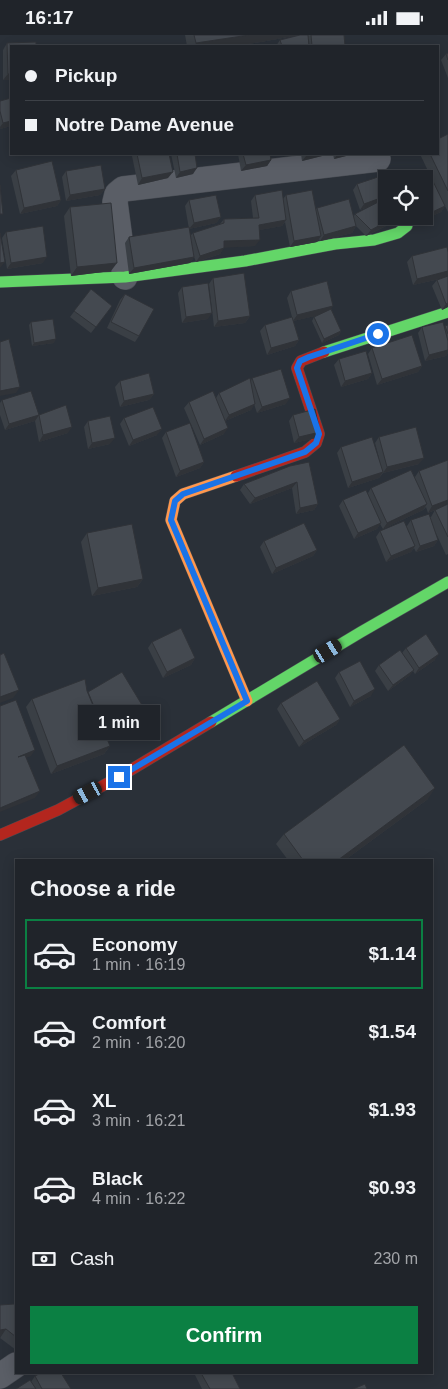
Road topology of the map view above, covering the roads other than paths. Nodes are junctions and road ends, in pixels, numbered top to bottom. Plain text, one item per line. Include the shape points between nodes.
1 (381, 164) edge
2 (407, 225) edge
3 (124, 277) junction
4 (0, 282) edge
5 (448, 312) edge
6 (448, 582) edge
7 (247, 701) junction
8 (0, 835) edge
9 (15, 1366) edge
10 (0, 1376) edge

1 - 3 street via 123,189 115,201
2 - 3 street via 398,233 374,240
3 - 4 street
5 - 7 street via 300,361 297,368 319,434 316,443 305,452 183,494 175,501 171,520
6 - 7 street
7 - 8 street via 119,777 58,810
9 - 10 street

